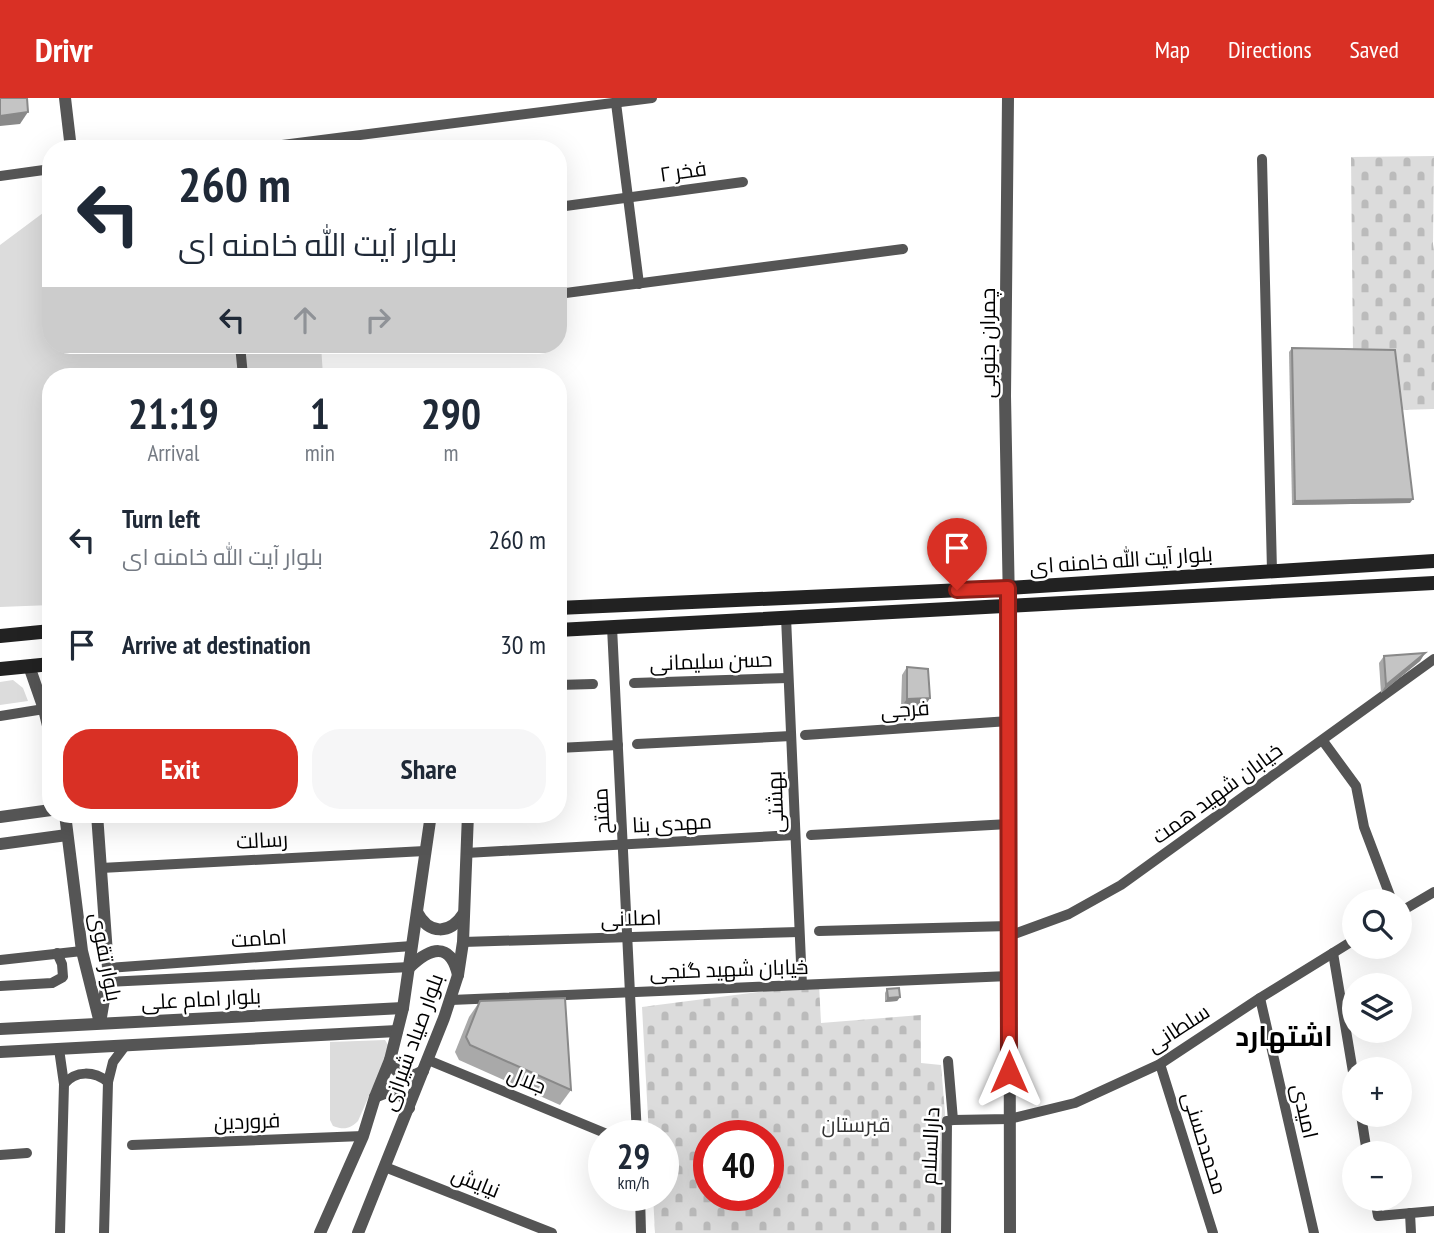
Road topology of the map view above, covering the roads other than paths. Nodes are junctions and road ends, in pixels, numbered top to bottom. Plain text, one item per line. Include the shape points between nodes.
1 (65, 98) edge
2 (652, 98) edge
3 (1008, 98) edge
4 (616, 103) junction
5 (70, 140) edge
6 (322, 140) edge
7 (1262, 159) dead end
8 (42, 170) edge
9 (0, 176) edge
10 (743, 182) dead end
11 (628, 198) junction
12 (567, 206) edge
13 (903, 249) dead end
14 (639, 284) junction
15 (567, 293) edge
16 (1434, 561) edge
17 (1272, 572) junction
18 (1434, 583) edge
19 (1008, 588) junction
20 (1009, 605) junction
21 (567, 608) edge
22 (786, 617) junction
23 (612, 627) junction
24 (567, 630) edge
25 (42, 632) edge
26 (0, 636) edge
27 (1434, 659) edge
28 (42, 665) edge
29 (29, 666) junction
30 (0, 668) edge
31 (789, 678) junction
32 (634, 683) dead end
33 (593, 684) dead end
34 (567, 685) edge
35 (42, 699) edge
36 (42, 712) edge
37 (0, 716) edge
38 (1009, 721) junction
39 (804, 735) dead end
40 (791, 736) junction
41 (1324, 741) junction
42 (637, 744) dead end
43 (618, 745) junction
44 (567, 748) edge
45 (42, 811) edge
46 (0, 817) edge
47 (66, 823) edge
48 (98, 823) edge
49 (430, 823) edge
50 (468, 823) edge
51 (1009, 824) junction
52 (67, 835) junction
53 (795, 835) junction
54 (811, 835) dead end
55 (0, 844) edge
56 (622, 844) junction
57 (425, 851) junction
58 (466, 853) junction
59 (101, 868) junction
60 (1387, 889) edge
61 (1434, 892) edge
62 (1412, 905) edge
63 (417, 912) junction
64 (464, 913) junction
65 (818, 931) dead end
66 (1009, 931) junction
67 (799, 932) junction
68 (627, 937) junction
69 (463, 942) junction
70 (412, 946) junction
71 (1342, 947) edge
72 (82, 951) junction
73 (57, 953) junction
74 (1333, 953) junction
75 (0, 960) edge
76 (410, 967) junction
77 (108, 968) junction
78 (458, 975) junction
79 (1009, 976) junction
80 (107, 982) junction
81 (802, 985) junction
82 (0, 986) edge
83 (630, 992) junction
84 (1260, 998) junction
85 (451, 1000) junction
86 (403, 1008) junction
87 (100, 1024) junction
88 (0, 1029) edge
89 (397, 1031) junction
90 (125, 1046) junction
91 (60, 1049) junction
92 (0, 1052) edge
93 (1350, 1057) edge
94 (390, 1060) junction
95 (948, 1061) dead end
96 (1160, 1064) junction
97 (425, 1066) junction
98 (108, 1082) junction
99 (64, 1084) junction
100 (375, 1097) junction
101 (409, 1108) junction
102 (1009, 1119) junction
103 (636, 1120) edge
104 (953, 1121) junction
105 (588, 1127) edge
106 (363, 1136) junction
107 (132, 1145) dead end
108 (27, 1153) dead end
109 (0, 1155) edge
110 (385, 1167) junction
111 (640, 1211) edge
112 (1377, 1211) edge
113 (1434, 1211) edge
114 (1410, 1213) junction
115 (60, 1233) edge
116 (104, 1233) edge
117 (320, 1233) edge
118 (358, 1233) edge
119 (552, 1233) edge
120 (641, 1233) edge
121 (946, 1233) edge
122 (1010, 1233) edge
123 (1213, 1233) edge
124 (1314, 1233) edge
125 (1411, 1233) edge

1 - 5 street
2 - 4 street
3 - 19 street, چمران جنوبی
4 - 6 street
4 - 11 street
7 - 17 street
8 - 9 street
10 - 11 street, فخر ۲
11 - 12 street, فخر ۲
11 - 14 street
13 - 14 street
14 - 15 street
16 - 17 main road, بلوار آیت الله خامنه ای
17 - 19 main road, بلوار آیت الله خامنه ای
18 - 20 main road, بلوار آیت الله خامنه ای
19 - 20 street, چمران جنوبی
19 - 21 main road, بلوار آیت الله خامنه ای
20 - 22 main road, بلوار آیت الله خامنه ای
20 - 38 street, چمران جنوبی
22 - 23 main road, بلوار آیت الله خامنه ای
22 - 31 street, بهشتی
23 - 24 main road, بلوار آیت الله خامنه ای
23 - 43 street, مفتح
25 - 26 main road
27 - 41 street, خیابان شهید همت
28 - 29 main road
29 - 30 main road
29 - 35 street
31 - 32 street, حسن سلیمانی
31 - 40 street, بهشتی
33 - 34 street
36 - 37 street
38 - 39 street, فرجی
38 - 51 street, چمران جنوبی
40 - 42 street
40 - 53 street, بهشتی
41 - 60 street via 1356,786 1364,827
41 - 66 street, خیابان شهید همت via 1121,885 1069,914
43 - 44 street
43 - 56 street, مفتح
45 - 46 street
47 - 52 street, بلوار تقوی
48 - 59 street, بلوار تقوی
49 - 57 street, بلوار صیاد شیرازی
50 - 58 street, بلوار صیاد شیرازی
51 - 54 street
51 - 66 street, چمران جنوبی
52 - 55 street
52 - 72 street, بلوار تقوی
53 - 56 street, مهدی بنا
53 - 67 street, بهشتی
56 - 58 street, مهدی بنا
56 - 68 street, مفتح
57 - 59 street, رسالت
57 - 63 street, بلوار صیاد شیرازی
58 - 64 street, بلوار صیاد شیرازی
59 - 77 street, بلوار تقوی
61 - 62 street
63 - 64 street via 422,921 440,930 450,928
63 - 70 street, بلوار صیاد شیرازی
64 - 69 street, بلوار صیاد شیرازی
65 - 66 street
66 - 79 street, چمران جنوبی
67 - 68 street, اصلانی
67 - 81 street, بهشتی
68 - 69 street, اصلانی
68 - 83 street, مفتح
69 - 78 street, بلوار صیاد شیرازی
70 - 76 street, بلوار صیاد شیرازی
70 - 77 street, امامت
71 - 74 street, سلطانی
72 - 73 street
72 - 87 street, بلوار تقوی
73 - 75 street
73 - 82 street via 63,977 52,984
74 - 84 street, سلطانی
74 - 93 street
76 - 78 street via 428,953 439,951 455,962
76 - 80 street, امامت
76 - 86 street, بلوار صیاد شیرازی
77 - 80 street, بلوار تقوی
78 - 85 street, بلوار صیاد شیرازی
79 - 81 street, خیابان شهید گنجی
79 - 102 street, چمران جنوبی
80 - 87 street, بلوار تقوی
81 - 83 street, خیابان شهید گنجی
83 - 85 street, خیابان شهید گنجی
83 - 103 street, مفتح
84 - 96 street, سلطانی
84 - 124 street, امیدی
85 - 97 street, بلوار صیاد شیرازی
86 - 87 street, بلوار امام علی
86 - 89 street, بلوار صیاد شیرازی
87 - 88 street, بلوار امام علی
89 - 90 street, بلوار امام علی
89 - 94 street, بلوار صیاد شیرازی
90 - 91 street, بلوار امام علی
90 - 98 street via 113,1062
91 - 92 street, بلوار امام علی
91 - 99 street
94 - 97 street via 403,1075 417,1075
94 - 100 street, بلوار صیاد شیرازی
95 - 104 street, دارالسلام
96 - 102 street, سلطانی via 1074,1104
96 - 123 street, محمدحسنی
97 - 101 street, بلوار صیاد شیرازی
97 - 105 street, جلال
98 - 99 street via 91,1073 78,1074
98 - 116 street
99 - 115 street
100 - 101 street via 399,1093
100 - 106 street, بلوار صیاد شیرازی
101 - 110 street, بلوار صیاد شیرازی
102 - 104 street, سلطانی
102 - 122 street, چمران جنوبی
104 - 121 street, دارالسلام via 947,1121
106 - 107 street, فروردین
106 - 117 street, بلوار صیاد شیرازی
108 - 109 street
110 - 118 street, بلوار صیاد شیرازی
110 - 119 street, نیایش
111 - 120 street
112 - 114 street via 1378,1216
113 - 114 street
114 - 125 street

